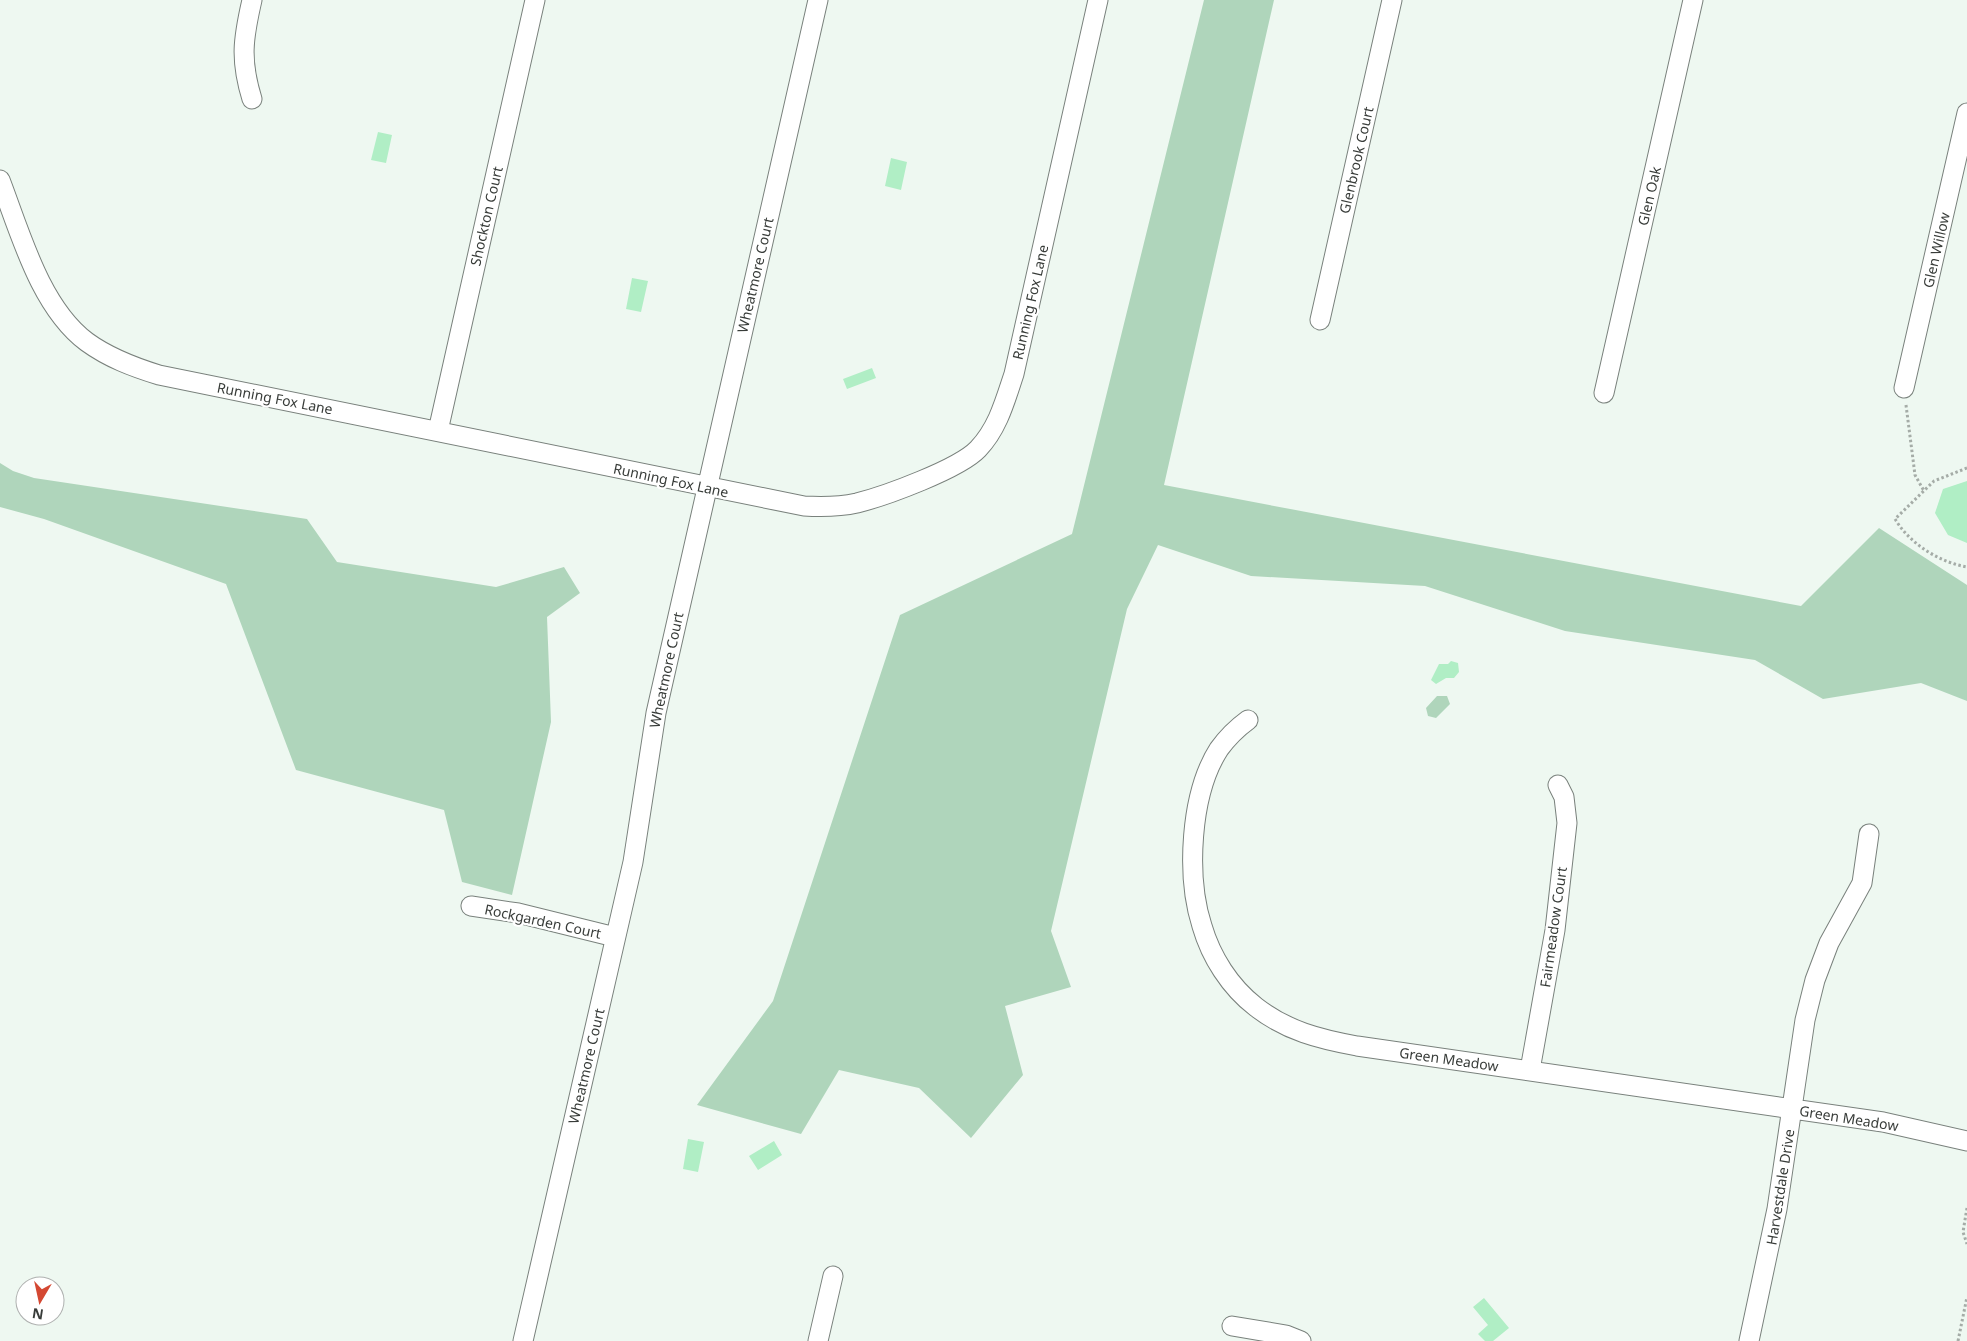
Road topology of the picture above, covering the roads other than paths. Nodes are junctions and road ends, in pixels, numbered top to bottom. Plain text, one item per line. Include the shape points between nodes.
1 (252, 0) edge
2 (535, 0) edge
3 (818, 0) edge
4 (1098, 0) edge
5 (1392, 0) edge
6 (1693, 0) edge
7 (252, 99) dead end
8 (1967, 113) edge
9 (0, 180) edge
10 (1320, 320) dead end
11 (1904, 388) road end
12 (1604, 393) dead end
13 (438, 431) junction
14 (707, 488) junction
15 (1248, 720) dead end
16 (1558, 785) dead end
17 (1869, 834) dead end
18 (471, 906) dead end
19 (615, 937) junction
20 (1530, 1070) junction
21 (1792, 1109) junction
22 (1967, 1141) edge
23 (833, 1276) dead end
24 (1232, 1326) dead end
25 (523, 1341) edge
26 (818, 1341) edge
27 (1301, 1341) edge
28 (1749, 1341) edge

1 - 7 street via 243,59
2 - 13 street, Shockton Court
3 - 14 street, Wheatmore Court
4 - 14 street, Running Fox Lane via 1014,374 999,421 978,450 938,474 857,503 830,507 804,506
5 - 10 street, Glenbrook Court
6 - 12 street, Glen Oak
8 - 11 street, Glen Willow
9 - 13 street, Running Fox Lane via 51,302 86,342 109,356 159,374
13 - 14 street, Running Fox Lane
14 - 19 street, Wheatmore Court via 656,713 643,808
15 - 20 street, Green Meadow via 1218,750 1206,775 1196,816 1193,857 1202,926 1218,964 1235,986 1278,1022 1316,1038
16 - 20 street, Fairmeadow Court via 1564,797 1567,824 1555,930
17 - 21 street, Harvestdale Drive via 1862,883 1829,942 1815,980
18 - 19 street, Rockgarden Court via 518,913
19 - 25 street, Wheatmore Court
20 - 21 street, Green Meadow
21 - 22 street, Green Meadow via 1883,1122
21 - 28 street, Harvestdale Drive via 1769,1254
23 - 26 street
24 - 27 street via 1286,1335

